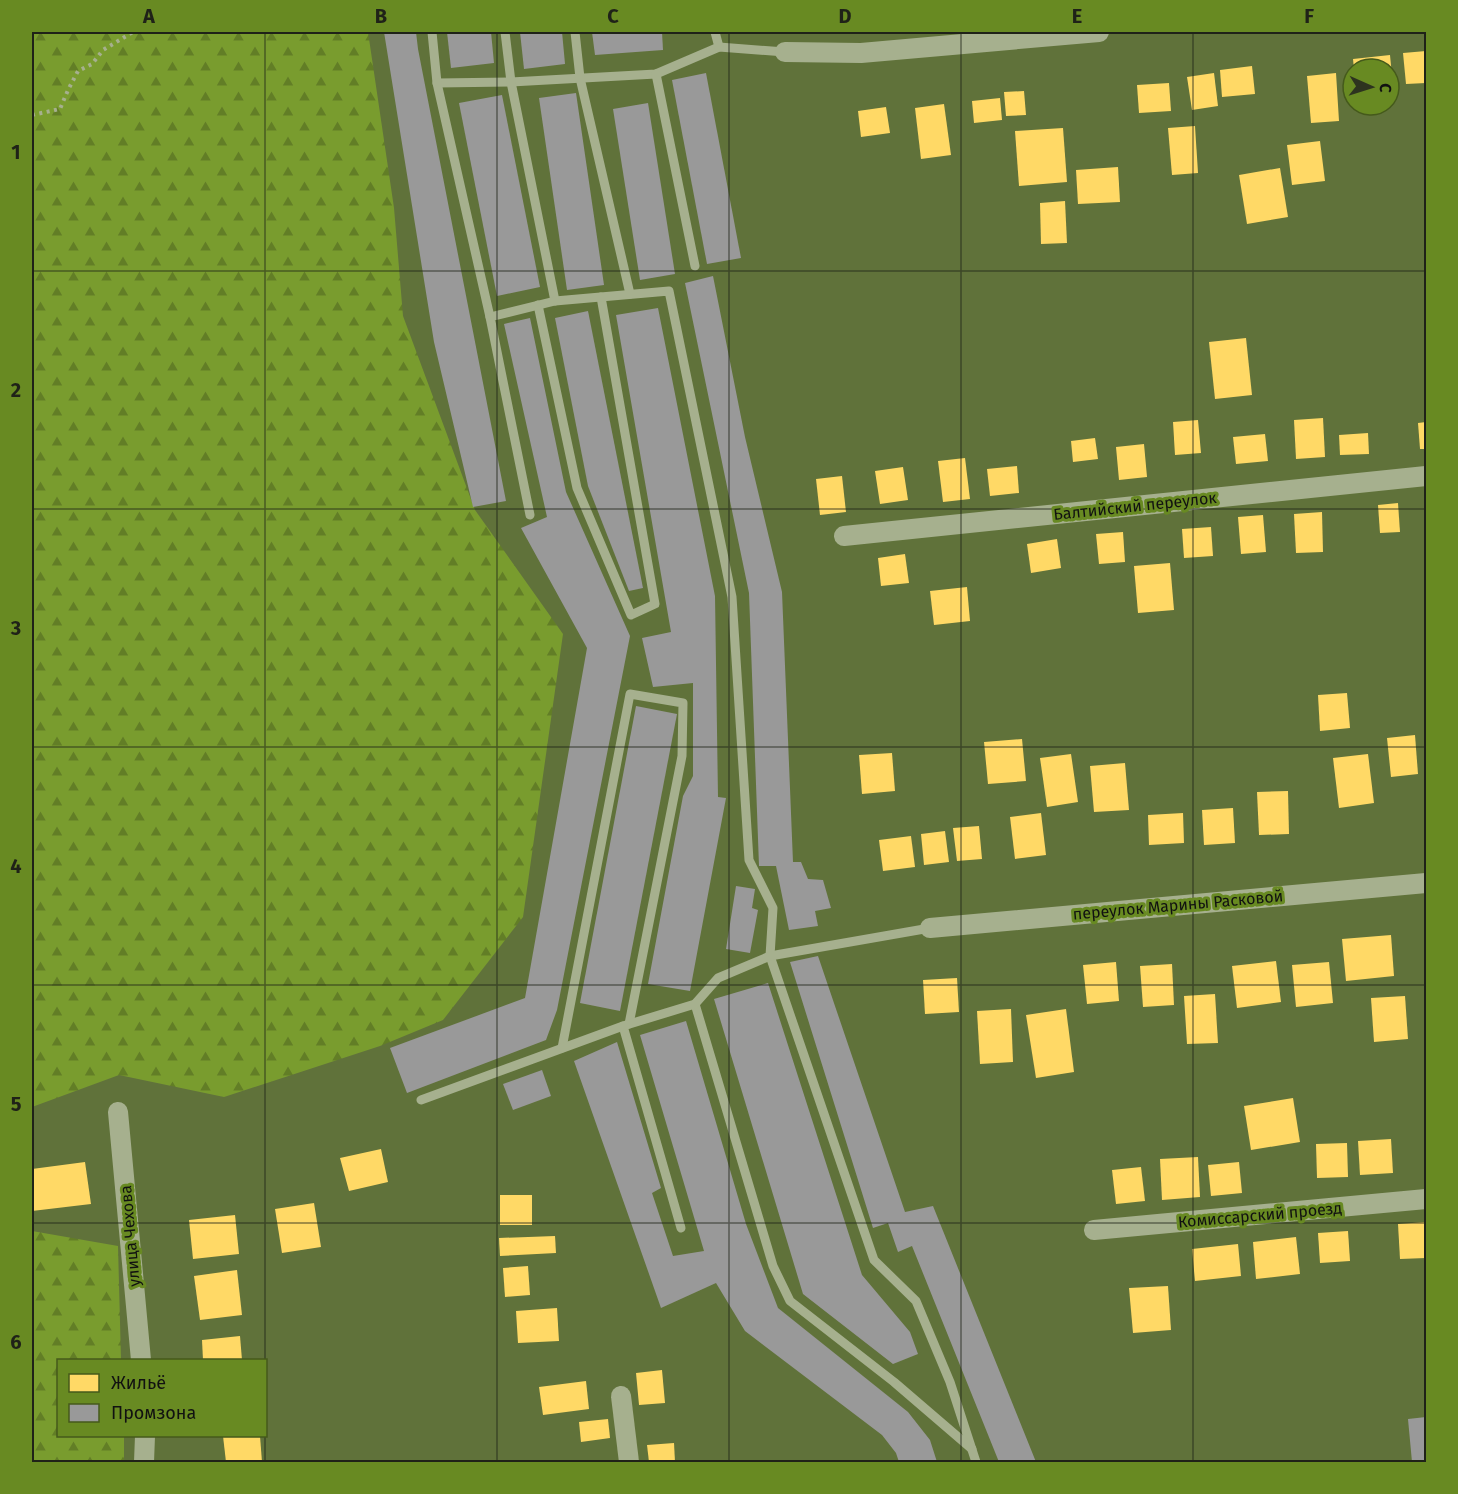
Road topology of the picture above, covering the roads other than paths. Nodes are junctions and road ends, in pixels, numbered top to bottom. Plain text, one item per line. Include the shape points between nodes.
1 (432, 32) edge
2 (505, 32) edge
3 (575, 32) edge
4 (715, 32) edge
5 (1099, 32) edge
6 (719, 47) junction
7 (785, 52) joint
8 (656, 74) junction
9 (580, 78) junction
10 (511, 82) junction
11 (437, 83) junction
12 (695, 266) dead end
13 (630, 294) junction
14 (601, 297) junction
15 (555, 301) junction
16 (538, 304) junction
17 (490, 318) junction
18 (1426, 476) edge
19 (530, 515) dead end
20 (844, 536) dead end
21 (1426, 883) edge
22 (930, 928) joint
23 (770, 956) junction
24 (695, 1004) junction
25 (626, 1025) junction
26 (561, 1048) junction
27 (421, 1100) dead end
28 (118, 1112) dead end
29 (1426, 1200) edge
30 (681, 1228) dead end
31 (1094, 1230) dead end
32 (141, 1359) edge
33 (621, 1396) dead end
34 (145, 1437) edge
35 (972, 1449) junction
36 (144, 1462) edge
37 (629, 1462) edge
38 (976, 1462) edge

1 - 11 lane
2 - 10 lane
3 - 9 lane
4 - 6 lane
5 - 7 street via 861,53
6 - 7 lane
6 - 8 lane
8 - 9 lane
8 - 12 lane
9 - 10 lane
9 - 13 lane
10 - 11 lane
10 - 15 lane
11 - 17 lane
13 - 14 lane
13 - 23 lane via 669,291 732,597 749,860 773,908
14 - 15 lane
14 - 16 lane via 655,604 631,615 577,488
15 - 16 lane
16 - 17 lane
17 - 19 lane
18 - 20 street, Балтийский переулок
21 - 22 street, переулок Марины Расковой
22 - 23 lane
23 - 24 lane via 718,978
23 - 35 lane via 874,1260 916,1301 950,1382
24 - 25 lane
24 - 35 lane via 773,1266 790,1301
25 - 26 lane
25 - 26 lane via 682,756 683,703 630,694
25 - 30 lane
26 - 27 lane
28 - 32 street, улица Чехова
29 - 31 street, Комиссарский проезд
33 - 37 street
34 - 36 street
35 - 38 lane

